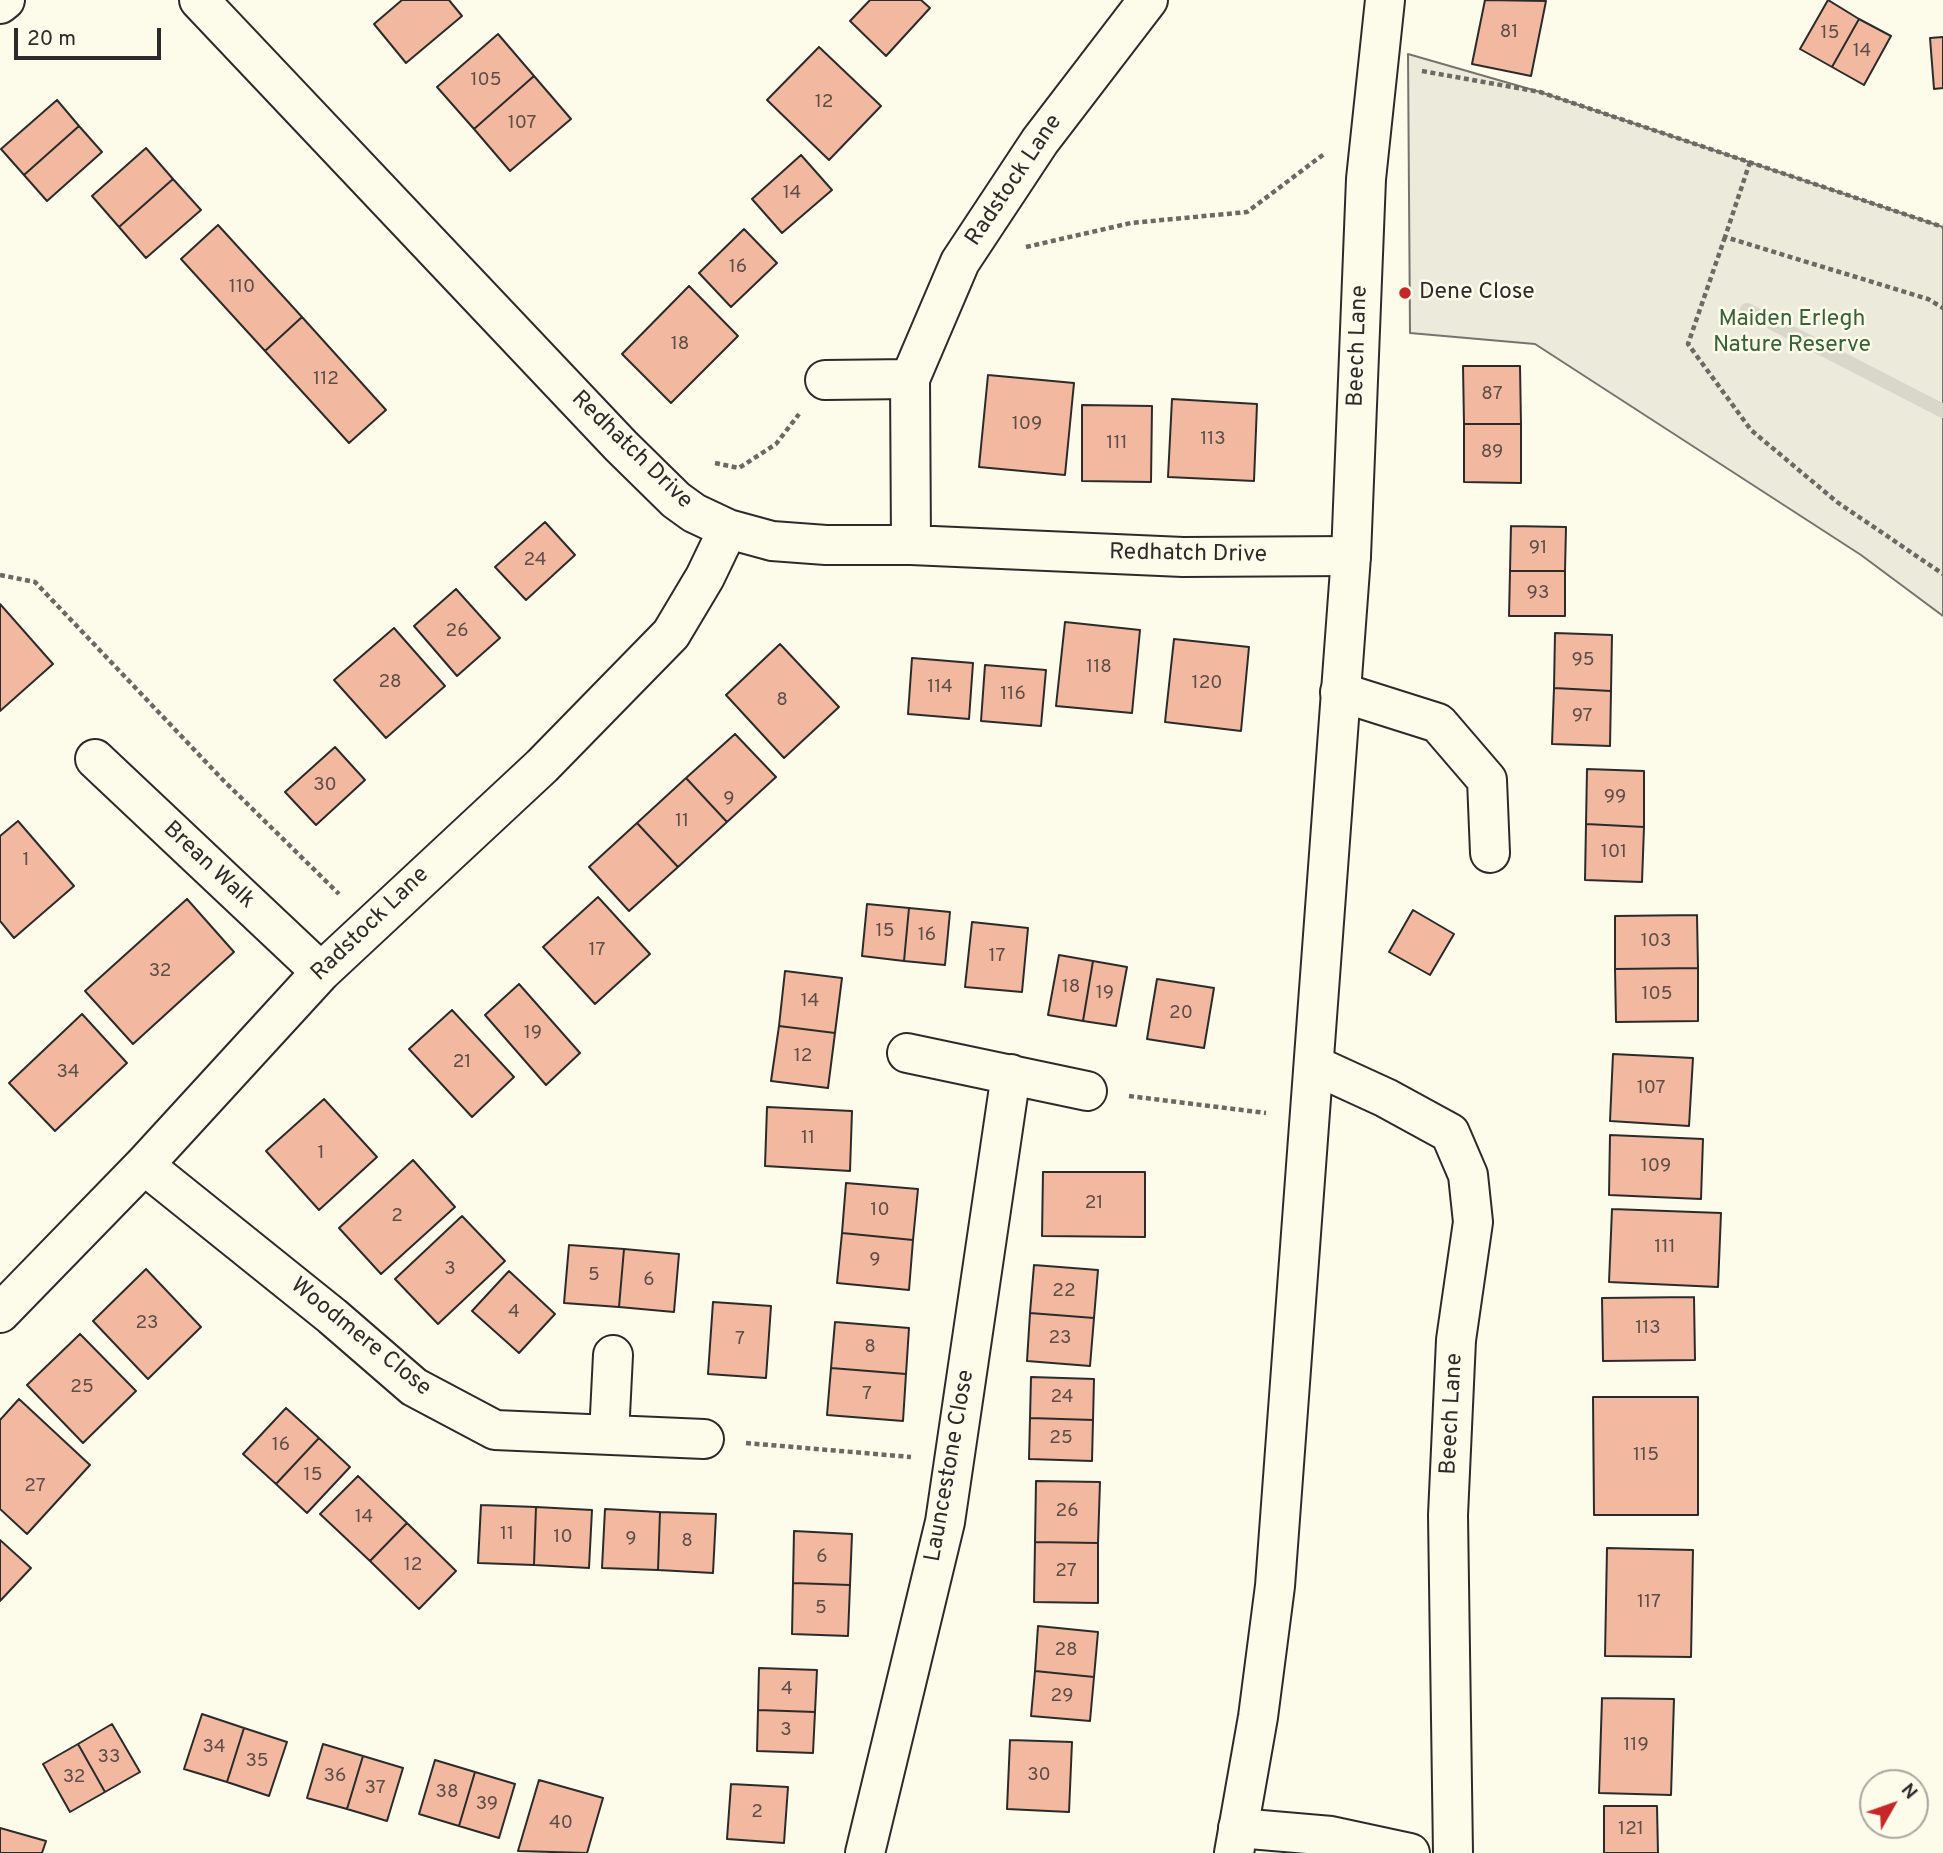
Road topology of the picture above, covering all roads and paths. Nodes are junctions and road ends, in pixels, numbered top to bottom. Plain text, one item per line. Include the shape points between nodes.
1 (5, 0) edge
2 (199, 0) edge
3 (1148, 0) edge
4 (1385, 0) edge
5 (0, 4) edge
6 (1417, 70) dead end
7 (1330, 149) dead end
8 (1750, 162) junction
9 (1943, 227) edge
10 (1725, 237) junction
11 (1012, 250) dead end
12 (1943, 308) edge
13 (910, 379) junction
14 (825, 380) joint
15 (715, 463) dead end
16 (728, 529) junction
17 (911, 545) junction
18 (1351, 556) junction
19 (1943, 574) edge
20 (0, 575) edge
21 (1340, 692) junction
22 (95, 760) dead end
23 (1490, 853) dead end
24 (369, 924) junction
25 (321, 972) junction
26 (907, 1053) dead end
27 (1314, 1065) junction
28 (1011, 1074) junction
29 (1087, 1091) joint
30 (1308, 1119) junction
31 (144, 1165) junction
32 (0, 1314) edge
33 (613, 1355) dead end
34 (609, 1435) junction
35 (704, 1439) joint
36 (954, 1460) junction
37 (1236, 1841) edge
38 (865, 1853) edge
39 (1409, 1853) edge
40 (1453, 1853) edge

1 - 5 street
2 - 16 street, Redhatch Drive via 621,446 676,500
3 - 13 street, Radstock Lane via 1040,141 960,262
4 - 18 street, Beech Lane via 1366,179
6 - 8 path via 1540,92
7 - 11 path via 1247,212 1131,223
8 - 9 path
8 - 10 path
10 - 12 path via 1928,299
10 - 19 path via 1688,344 1751,430 1837,502
13 - 14 street
13 - 17 street, Radstock Lane
14 - 15 path via 776,443 739,468
16 - 17 street, Redhatch Drive via 772,541
16 - 24 street, Radstock Lane via 671,634 542,766
17 - 18 street, Redhatch Drive via 1183,557
18 - 21 street, Beech Lane
20 - 24 path via 35,582 223,780
21 - 23 street via 1438,723 1487,780
21 - 27 street, Beech Lane
22 - 25 street, Brean Walk
24 - 25 street, Radstock Lane
25 - 31 street, Radstock Lane
26 - 28 street
27 - 30 street, Beech Lane
27 - 40 street, Beech Lane via 1450,1133 1468,1175 1473,1222 1456,1340 1448,1515
28 - 29 street
28 - 36 street, Launcestone Close
29 - 30 path
30 - 37 street, Beech Lane via 1275,1586
31 - 32 street, Radstock Lane
31 - 34 street, Woodmere Close via 414,1387 495,1430
33 - 34 street
34 - 35 street, Woodmere Close
35 - 36 path
36 - 38 street, Launcestone Close via 945,1522
37 - 39 street, Beech Lane via 1331,1836

